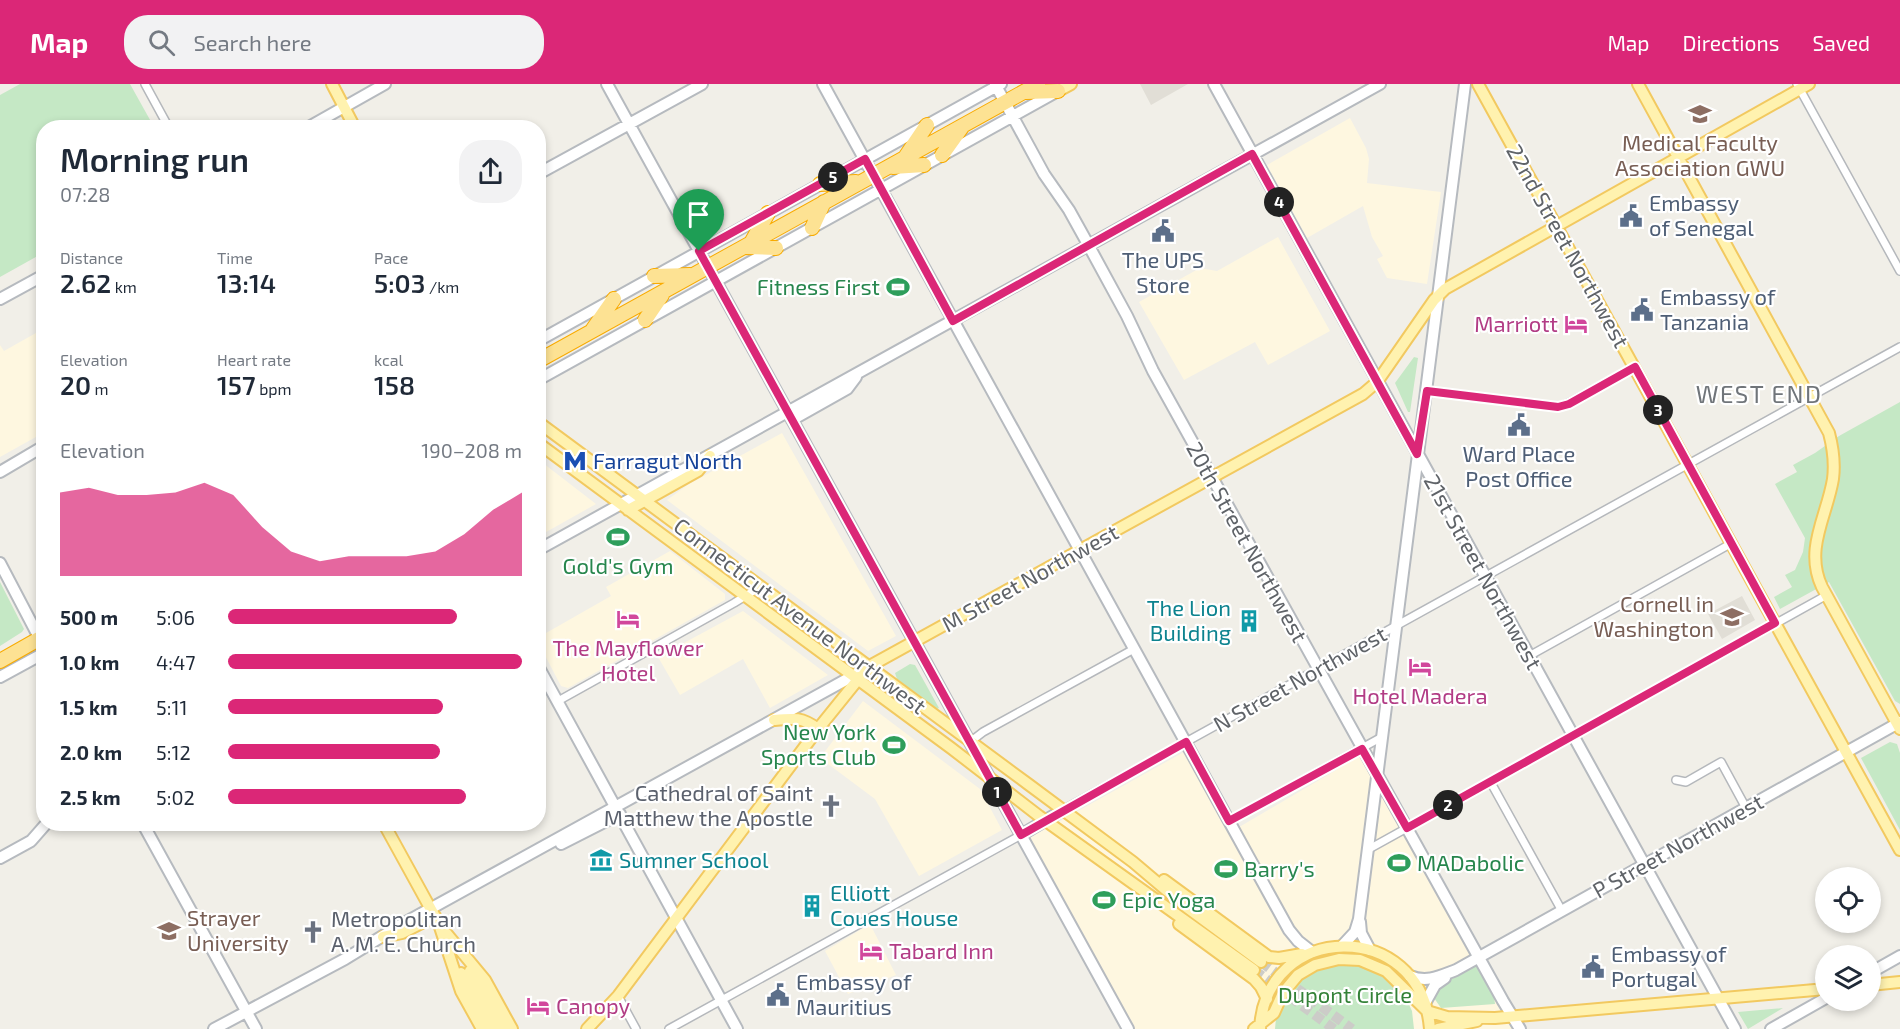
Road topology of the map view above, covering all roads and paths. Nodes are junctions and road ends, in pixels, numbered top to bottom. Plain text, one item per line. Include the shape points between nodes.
1 (145, 84) edge
2 (332, 84) edge
3 (386, 84) edge
4 (607, 84) edge
5 (702, 84) edge
6 (823, 84) edge
7 (1038, 84) edge
8 (1071, 84) edge
9 (1214, 84) edge
10 (1380, 84) edge
11 (1465, 84) edge
12 (1479, 84) edge
13 (1638, 84) edge
14 (997, 85) edge
15 (1802, 86) edge
16 (1058, 91) junction
17 (1024, 92) junction
18 (1005, 102) junction
19 (344, 107) junction
20 (1013, 116) junction
21 (165, 120) edge
22 (321, 120) edge
23 (351, 120) edge
24 (629, 124) junction
25 (927, 125) junction
26 (964, 125) junction
27 (1252, 154) junction
28 (942, 155) junction
29 (1678, 157) junction
30 (904, 158) junction
31 (865, 159) junction
32 (924, 165) junction
33 (888, 167) junction
34 (546, 170) edge
35 (867, 178) junction
36 (820, 184) junction
37 (881, 189) junction
38 (825, 202) junction
39 (768, 213) junction
40 (1557, 225) junction
41 (812, 228) junction
42 (747, 245) junction
43 (1089, 245) junction
44 (776, 248) junction
45 (699, 251) junction
46 (708, 267) junction
47 (1900, 271) edge
48 (692, 275) junction
49 (654, 276) junction
50 (36, 279) edge
51 (716, 281) junction
52 (664, 291) junction
53 (1438, 295) junction
54 (0, 299) edge
55 (614, 299) junction
56 (645, 320) junction
57 (953, 321) junction
58 (590, 333) junction
59 (546, 337) edge
60 (1900, 347) edge
61 (546, 357) edge
62 (1635, 367) junction
63 (546, 376) edge
64 (1377, 382) junction
65 (1427, 391) junction
66 (1810, 397) junction
67 (790, 416) junction
68 (546, 428) edge
69 (546, 449) edge
70 (36, 451) edge
71 (1417, 454) junction
72 (1688, 464) junction
73 (0, 472) edge
74 (1212, 478) junction
75 (641, 498) junction
76 (625, 507) junction
77 (1732, 543) junction
78 (546, 546) edge
79 (1079, 550) junction
80 (0, 563) edge
81 (1485, 576) junction
82 (760, 587) junction
83 (1827, 595) junction
84 (746, 596) junction
85 (36, 618) edge
86 (1775, 623) junction
87 (1397, 625) junction
88 (914, 641) junction
89 (36, 644) edge
90 (1134, 649) junction
91 (1529, 656) junction
92 (36, 657) edge
93 (0, 661) edge
94 (868, 667) junction
95 (1317, 669) junction
96 (0, 677) edge
97 (855, 678) junction
98 (546, 680) edge
99 (558, 701) junction
100 (774, 720) junction
101 (1899, 725) edge
102 (818, 729) junction
103 (1573, 736) junction
104 (1382, 737) junction
105 (970, 742) junction
106 (1186, 742) junction
107 (1362, 749) junction
108 (1847, 752) junction
109 (1377, 775) junction
110 (989, 778) junction
111 (1676, 780) dead end
112 (1491, 782) junction
113 (1746, 808) junction
114 (618, 810) junction
115 (1063, 810) junction
116 (1046, 821) junction
117 (1229, 821) junction
118 (1407, 828) junction
119 (36, 830) edge
120 (40, 831) edge
121 (147, 831) edge
122 (388, 831) edge
123 (1021, 835) junction
124 (1369, 849) junction
125 (0, 850) edge
126 (1900, 850) edge
127 (0, 858) edge
128 (1133, 862) junction
129 (1644, 865) junction
130 (1111, 869) junction
131 (1563, 910) junction
132 (435, 916) junction
133 (677, 918) junction
134 (1359, 919) junction
135 (1342, 946) junction
136 (453, 949) junction
137 (1370, 950) junction
138 (1309, 953) junction
139 (1900, 956) edge
140 (1478, 957) junction
141 (1881, 967) edge
142 (1456, 970) junction
143 (1410, 976) junction
144 (1900, 982) edge
145 (1881, 984) edge
146 (1815, 990) edge
147 (618, 996) junction
148 (1718, 998) junction
149 (1267, 999) junction
150 (722, 1000) junction
151 (1815, 1004) edge
152 (1426, 1007) junction
153 (248, 1015) junction
154 (1512, 1016) junction
155 (1488, 1018) junction
156 (1258, 1028) edge
157 (214, 1029) edge
158 (229, 1029) edge
159 (256, 1029) edge
160 (482, 1029) edge
161 (492, 1029) edge
162 (502, 1029) edge
163 (512, 1029) edge
164 (587, 1029) edge
165 (599, 1029) edge
166 (636, 1029) edge
167 (669, 1029) edge
168 (737, 1029) edge
169 (1128, 1029) edge
170 (1430, 1029) edge
171 (1438, 1029) edge
172 (1521, 1029) edge
173 (1735, 1029) edge
174 (1771, 1029) edge

1 - 21 street
2 - 19 main road
3 - 19 main road
4 - 24 main road
5 - 24 main road
6 - 31 main road
7 - 17 highway
8 - 16 main road
9 - 27 main road, 21st Street Northwest
10 - 27 main road
11 - 53 main road
12 - 40 main road, 22nd Street Northwest
13 - 29 main road
14 - 18 main road, 20th Street Northwest
14 - 25 main road
15 - 29 main road, M Street Northwest
15 - 47 street
16 - 17 highway
16 - 20 main road
17 - 18 highway
18 - 20 main road, 20th Street Northwest
18 - 26 highway
19 - 22 main road
19 - 23 main road
20 - 28 main road
20 - 43 main road, 20th Street Northwest
24 - 34 main road
24 - 45 main road
25 - 30 highway
25 - 31 main road
26 - 28 highway
26 - 30 highway
27 - 43 main road
27 - 64 main road, 21st Street Northwest
28 - 32 main road
29 - 40 main road, M Street Northwest
29 - 66 main road
30 - 33 highway
31 - 35 main road
31 - 36 main road
32 - 33 highway
32 - 37 main road
33 - 35 highway
35 - 36 highway
35 - 37 main road
35 - 38 highway
36 - 39 main road
37 - 41 main road
37 - 57 main road
38 - 41 highway
38 - 42 highway
39 - 42 highway
39 - 45 main road
40 - 53 main road, M Street Northwest
40 - 62 main road, 22nd Street Northwest
41 - 44 main road
42 - 44 highway
42 - 46 highway
43 - 57 main road
43 - 74 main road, 20th Street Northwest
44 - 51 main road
45 - 46 main road
45 - 49 main road
46 - 48 highway
46 - 51 main road
48 - 49 highway
48 - 52 highway
49 - 55 main road
50 - 54 main road
51 - 56 main road
51 - 67 main road
52 - 56 highway
52 - 58 highway
53 - 64 main road, M Street Northwest
53 - 65 main road
55 - 58 highway
55 - 59 main road
56 - 63 main road
57 - 67 main road
57 - 79 main road
58 - 61 highway
60 - 66 street, N Street Northwest
62 - 65 street via 1558,407
62 - 72 main road, 22nd Street Northwest
64 - 71 main road, 21st Street Northwest
64 - 74 main road, M Street Northwest via 1363,394
65 - 71 main road
66 - 72 street, N Street Northwest
66 - 83 main road via 1829,433 1833,452 1833,480 1815,544 1816,568
67 - 75 main road via 710,456
67 - 88 main road
68 - 75 main road, Connecticut Avenue Northwest
69 - 76 main road, Connecticut Avenue Northwest
70 - 73 main road
71 - 81 main road, 21st Street Northwest
71 - 87 main road
72 - 77 main road, 22nd Street Northwest
72 - 81 street, N Street Northwest
74 - 79 main road, M Street Northwest
74 - 95 main road, 20th Street Northwest
75 - 76 main road
75 - 82 main road, Connecticut Avenue Northwest
76 - 78 main road
76 - 84 main road, Connecticut Avenue Northwest
77 - 86 main road, 22nd Street Northwest
77 - 91 street
79 - 88 main road, M Street Northwest
79 - 90 main road
80 - 85 main road
81 - 87 street, N Street Northwest
81 - 91 main road, 21st Street Northwest
82 - 84 street
82 - 94 main road, Connecticut Avenue Northwest
83 - 86 street
83 - 101 main road
84 - 97 main road, Connecticut Avenue Northwest
84 - 99 street
86 - 103 street
86 - 108 main road, 22nd Street Northwest
87 - 95 street, N Street Northwest
87 - 104 main road
88 - 94 main road, M Street Northwest
88 - 105 main road
89 - 93 highway
90 - 105 street
90 - 106 main road
91 - 103 main road, 21st Street Northwest
92 - 96 main road
94 - 97 main road, M Street Northwest
94 - 105 main road, Connecticut Avenue Northwest
95 - 106 street, N Street Northwest
95 - 107 main road, 20th Street Northwest
97 - 100 main road
97 - 102 main road, M Street Northwest
97 - 110 main road, Connecticut Avenue Northwest
98 - 99 main road
99 - 114 main road
100 - 102 main road via 799,718
100 - 114 main road
101 - 108 main road, P Street Northwest
102 - 133 main road, M Street Northwest
103 - 112 street
103 - 129 main road, 21st Street Northwest
104 - 107 street
104 - 109 main road
105 - 110 main road
105 - 115 main road, Connecticut Avenue Northwest
106 - 115 street, N Street Northwest
106 - 117 main road
107 - 109 main road, 20th Street Northwest
107 - 117 street
108 - 113 main road, P Street Northwest
108 - 126 main road, 22nd Street Northwest
109 - 118 main road, 20th Street Northwest
109 - 124 main road
110 - 116 main road, Connecticut Avenue Northwest
110 - 123 main road
111 - 113 street via 1686,782 1721,762
112 - 118 street
112 - 131 street
113 - 129 main road, P Street Northwest
114 - 132 main road via 546,845
114 - 133 main road
115 - 116 main road, N Street Northwest
115 - 128 main road, Connecticut Avenue Northwest
116 - 123 main road, N Street Northwest
116 - 130 main road, Connecticut Avenue Northwest
117 - 138 main road via 1289,930
118 - 124 street
118 - 140 main road, 20th Street Northwest
119 - 125 main road
120 - 127 main road via 31,841
121 - 153 main road
122 - 132 main road
123 - 150 street, N Street Northwest
123 - 169 main road
124 - 134 main road
128 - 130 main road, Connecticut Avenue Northwest via 1258,966
128 - 138 main road via 1162,878 1269,957
129 - 131 main road, P Street Northwest
129 - 148 main road, 21st Street Northwest
130 - 149 main road via 1254,979
131 - 140 main road, P Street Northwest
132 - 136 main road
132 - 153 main road via 402,933 383,937
133 - 147 main road, M Street Northwest
133 - 150 main road
134 - 135 main road via 1355,932
134 - 137 main road
135 - 137 main road
135 - 138 main road
136 - 160 main road via 462,991
136 - 161 main road
136 - 162 main road
136 - 163 main road via 484,980
137 - 143 main road via 1394,962
138 - 149 main road via 1281,975
139 - 141 main road
140 - 142 main road, P Street Northwest
140 - 154 main road, 20th Street Northwest
142 - 143 main road, P Street Northwest via 1431,979
142 - 152 main road, P Street Northwest via 1435,985
143 - 152 main road
144 - 145 main road
146 - 148 main road
147 - 164 main road
147 - 165 main road
147 - 166 street
148 - 154 main road
148 - 173 main road, 21st Street Northwest
149 - 156 main road
150 - 167 street, N Street Northwest
150 - 168 main road
151 - 174 main road
152 - 155 main road via 1447,1017
152 - 156 main road via 1386,971 1360,960 1339,959 1315,965 1298,975 1283,993 1274,1013
152 - 170 main road
153 - 157 main road
153 - 158 main road
153 - 159 main road
154 - 155 main road
154 - 172 main road, 20th Street Northwest
155 - 171 main road

